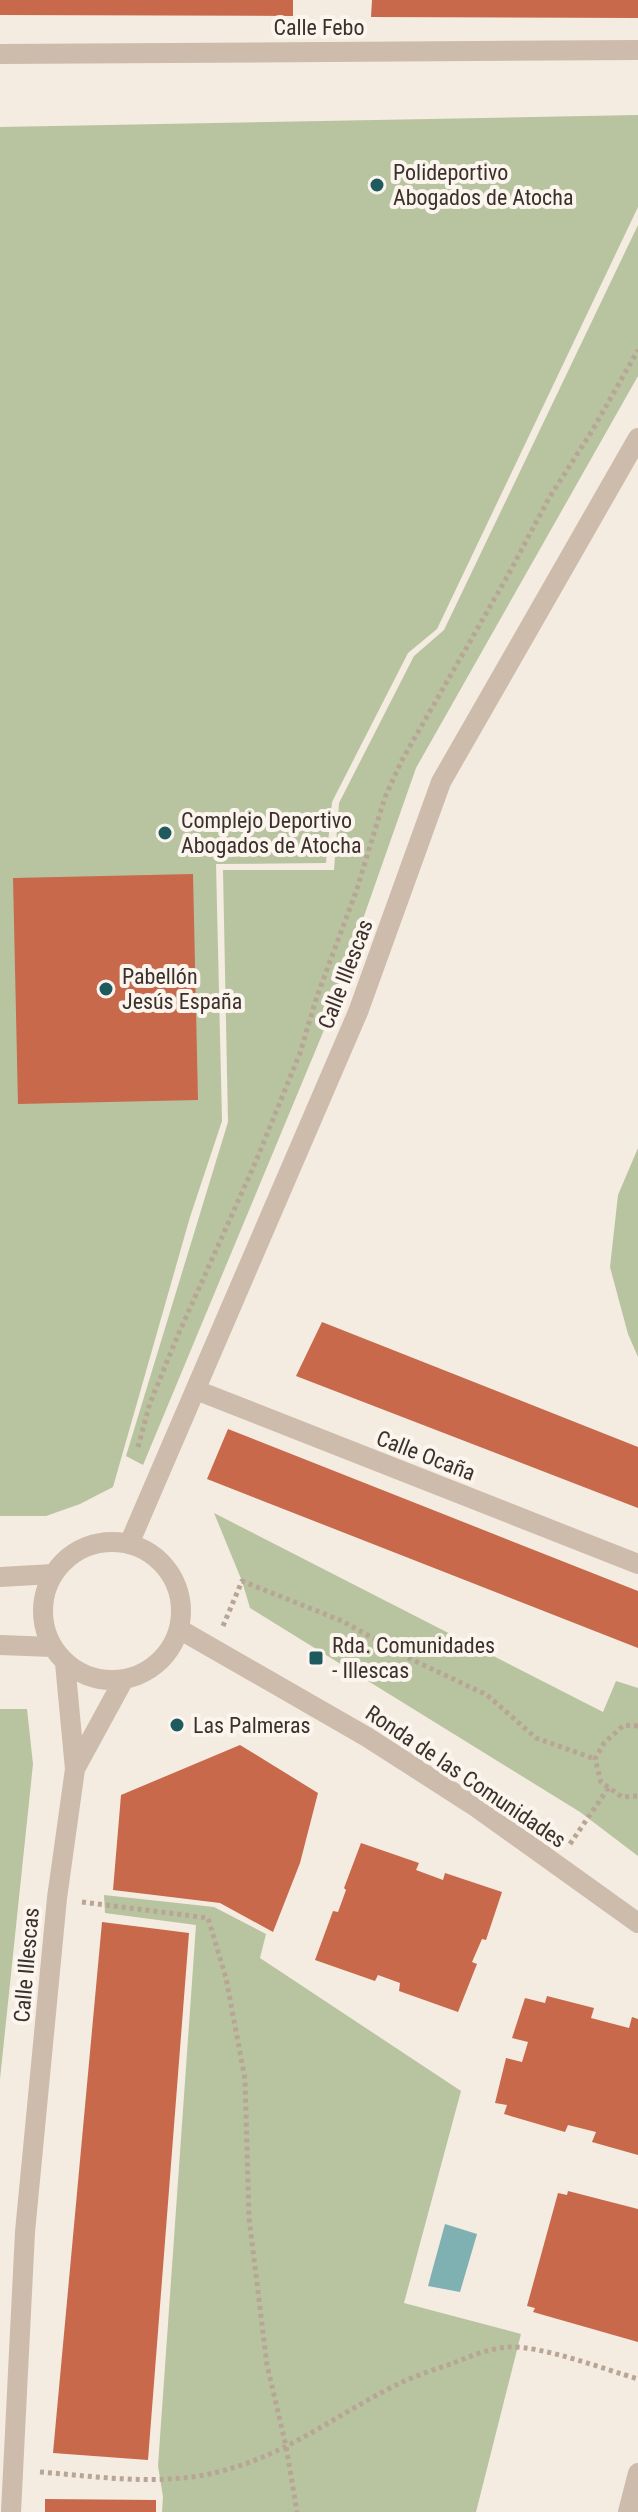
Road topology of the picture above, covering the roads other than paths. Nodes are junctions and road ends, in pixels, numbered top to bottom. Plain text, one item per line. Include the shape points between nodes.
1 (638, 50) edge
2 (0, 54) edge
3 (638, 438) edge
4 (196, 1390) junction
5 (129, 1544) junction
6 (638, 1564) edge
7 (53, 1574) junction
8 (0, 1577) edge
9 (179, 1629) junction
10 (0, 1645) edge
11 (59, 1655) junction
12 (124, 1679) junction
13 (75, 1769) junction
14 (638, 1923) edge
15 (638, 2473) edge
16 (8, 2484) edge
17 (11, 2512) edge
18 (628, 2512) edge

1 - 2 street, Calle Febo
3 - 4 street, Calle Illescas via 441,782 358,1012
4 - 5 street, Calle Illescas
4 - 6 street, Calle Ocaña
5 - 7 street via 105,1542 80,1550
5 - 9 street via 153,1556 171,1576 180,1601
7 - 8 street
7 - 11 street via 42,1612 46,1635
9 - 12 street via 160,1661
9 - 14 street, Ronda de las Comunidades via 367,1737
10 - 11 street
11 - 12 street via 91,1678
11 - 13 street, Calle Illescas
12 - 13 street, Calle Illescas
13 - 16 street, Calle Illescas via 57,1898 25,2232
15 - 18 street
16 - 17 street, Calle Illescas

